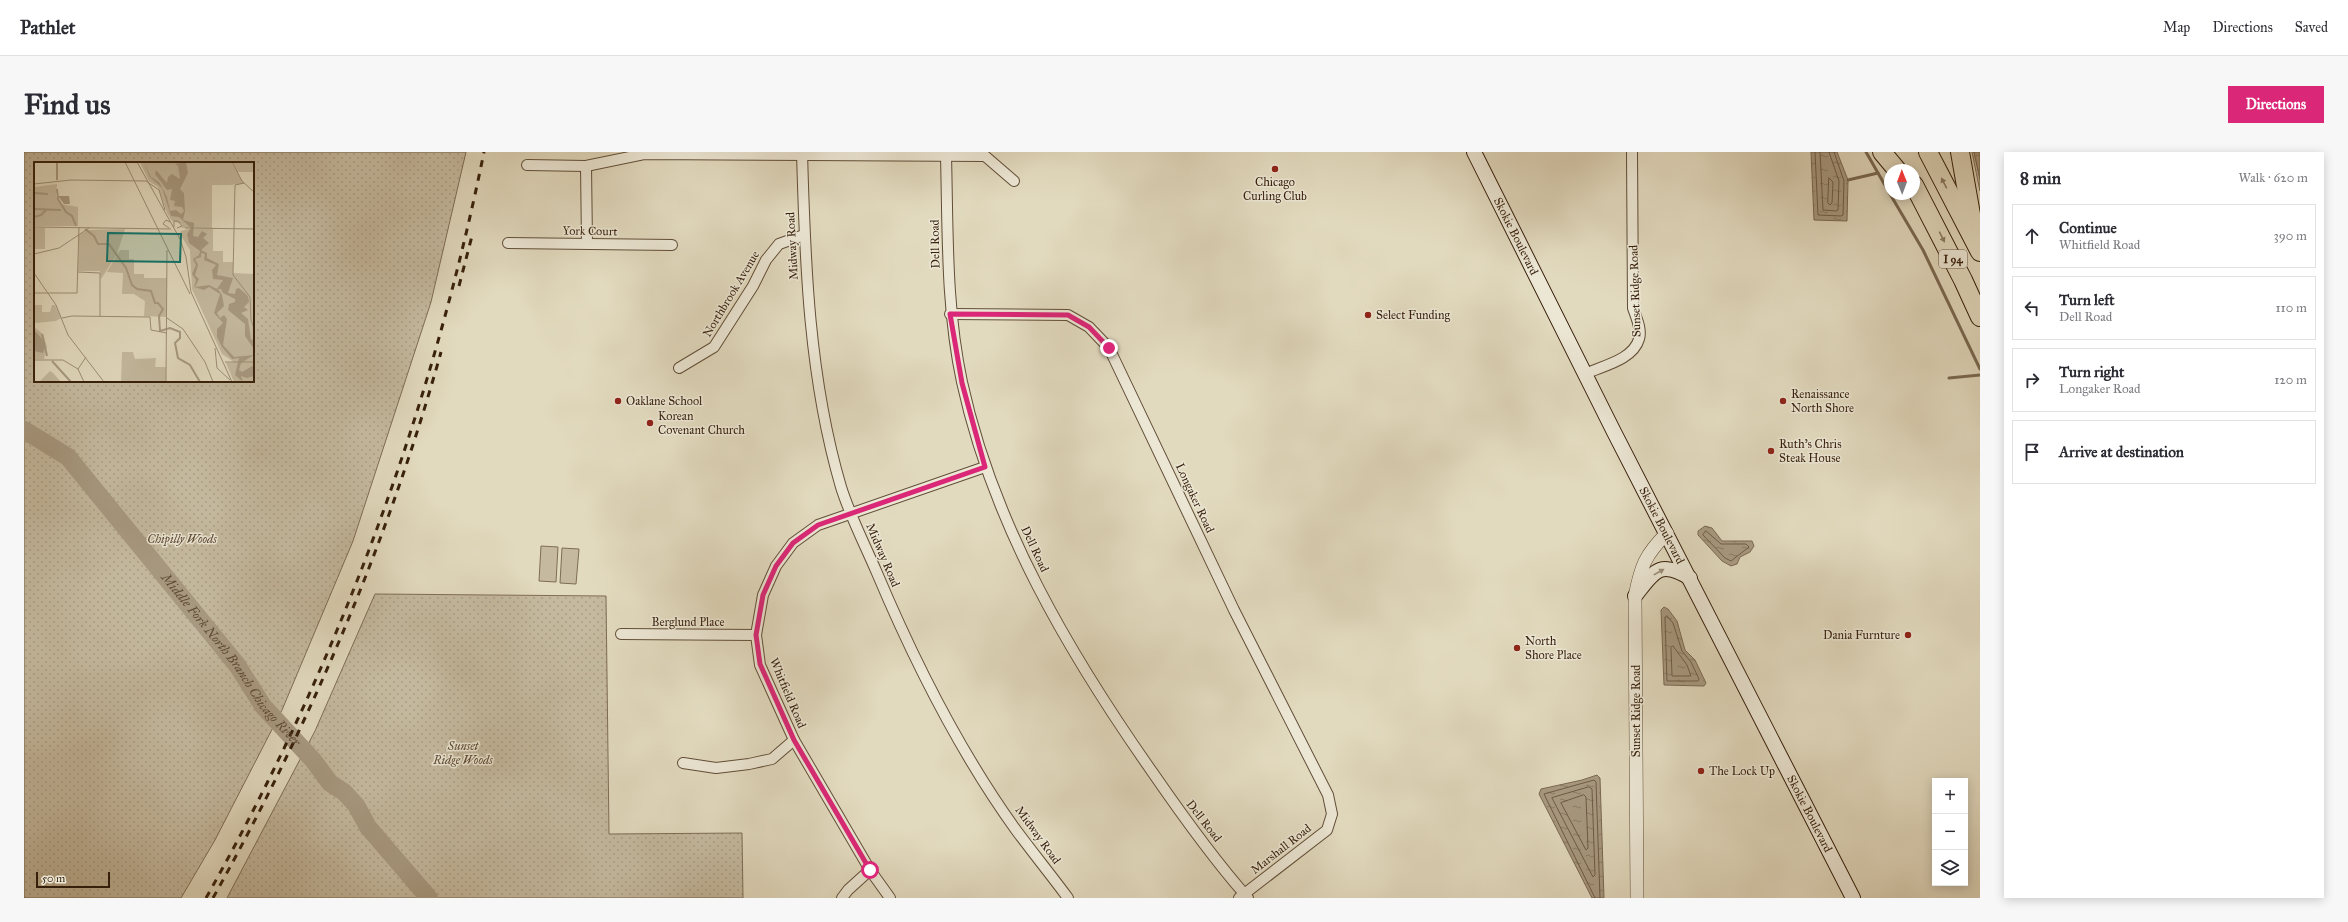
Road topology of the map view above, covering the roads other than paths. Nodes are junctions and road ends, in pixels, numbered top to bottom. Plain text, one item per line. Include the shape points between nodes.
1 (1474, 152) edge
2 (1632, 152) edge
3 (1882, 152) edge
4 (1894, 152) edge
5 (1928, 152) edge
6 (1960, 152) edge
7 (644, 153) edge
8 (802, 154) edge
9 (946, 156) junction
10 (1892, 164) edge
11 (1901, 164) edge
12 (527, 165) dead end
13 (586, 166) junction
14 (1014, 181) dead end
15 (1920, 198) edge
16 (804, 235) junction
17 (508, 243) dead end
18 (587, 244) junction
19 (672, 245) dead end
20 (1978, 247) edge
21 (950, 314) junction
22 (1980, 317) edge
23 (679, 368) dead end
24 (1585, 374) junction
25 (985, 467) junction
26 (851, 512) junction
27 (1667, 533) junction
28 (1690, 578) junction
29 (1635, 596) junction
30 (621, 634) dead end
31 (756, 635) junction
32 (794, 740) junction
33 (683, 763) dead end
34 (1332, 814) joint
35 (870, 870) junction
36 (1244, 897) edge
37 (842, 898) edge
38 (890, 898) edge
39 (1068, 898) edge
40 (1637, 898) edge
41 (1853, 898) edge

1 - 24 main road, Skokie Boulevard
2 - 24 street, Sunset Ridge Road via 1633,308 1639,339 1628,355
3 - 10 highway
4 - 11 highway
20 -> 5 highway, I 94
6 - 20 highway
7 - 8 street
7 - 13 street
8 - 9 street
8 - 16 street, Midway Road
9 - 14 street via 985,156
9 - 21 street, Dell Road
12 - 13 street
13 - 18 street
15 -> 22 highway, I 94
16 - 23 street, Northbrook Avenue via 779,244 766,260 753,286 714,347
16 - 26 street, Midway Road via 810,331 818,384 841,487
17 - 18 street, York Court
18 - 19 street, York Court
21 - 25 street, Dell Road via 962,383
21 - 34 street, Longaker Road via 1068,315 1089,327 1109,348 1234,610 1328,795
24 - 27 main road, Skokie Boulevard
25 - 26 street, Whitfield Road
25 - 36 street, Dell Road via 1050,611 1108,709
26 - 31 street, Whitfield Road via 818,525 793,543 776,566 763,595
26 - 39 street, Midway Road via 908,646 952,729 1016,829
27 - 28 main road, Skokie Boulevard
27 - 29 street, Sunset Ridge Road via 1650,551 1639,573
29 -> 28 main road via 1660,570 1671,568
28 - 41 main road, Skokie Boulevard
29 - 40 street, Sunset Ridge Road
30 - 31 street, Berglund Place
31 - 32 street, Whitfield Road via 760,664
32 - 33 street via 772,759 754,763 716,768
32 - 35 street, Whitfield Road
34 - 36 street, Marshall Road via 1326,830
35 - 37 street
35 - 38 street, Whitfield Road

